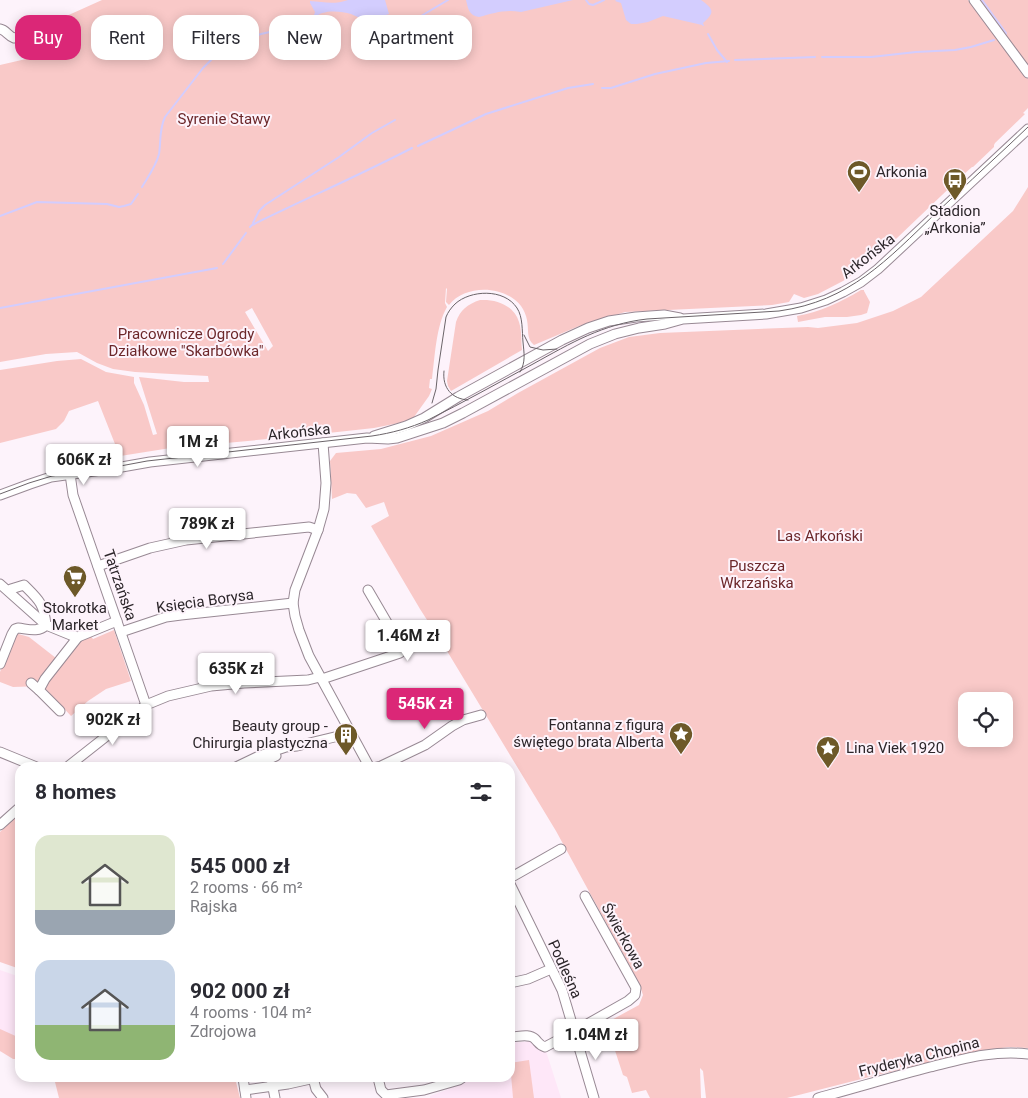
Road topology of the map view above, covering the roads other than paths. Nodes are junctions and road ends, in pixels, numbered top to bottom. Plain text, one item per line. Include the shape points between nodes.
1 (974, 0) edge
2 (0, 29) edge
3 (15, 38) edge
4 (1028, 73) edge
5 (1028, 129) edge
6 (683, 319) junction
7 (367, 438) junction
8 (323, 443) junction
9 (70, 474) junction
10 (0, 495) edge
11 (318, 530) junction
12 (98, 566) junction
13 (0, 584) edge
14 (368, 590) dead end
15 (9, 591) junction
16 (293, 603) junction
17 (117, 621) junction
18 (46, 625) junction
19 (121, 632) junction
20 (78, 637) junction
21 (0, 664) edge
22 (321, 678) junction
23 (32, 682) dead end
24 (39, 690) junction
25 (146, 705) junction
26 (60, 711) dead end
27 (481, 714) dead end
28 (351, 733) junction
29 (297, 746) junction
30 (0, 752) edge
31 (24, 762) edge
32 (74, 762) edge
33 (248, 762) edge
34 (262, 762) edge
35 (368, 762) edge
36 (389, 762) edge
37 (15, 812) edge
38 (0, 825) edge
39 (562, 849) dead end
40 (515, 875) edge
41 (515, 895) edge
42 (585, 896) dead end
43 (551, 969) junction
44 (515, 982) edge
45 (575, 1031) junction
46 (515, 1037) edge
47 (1028, 1054) edge
48 (259, 1082) edge
49 (272, 1082) edge
50 (315, 1082) edge
51 (379, 1082) edge
52 (452, 1082) edge
53 (260, 1088) junction
54 (246, 1094) edge
55 (332, 1096) dead end
56 (385, 1097) edge
57 (275, 1098) edge
58 (322, 1098) edge
59 (594, 1098) edge
60 (818, 1098) edge

1 - 4 street
2 - 3 street
5 - 6 street, Arkońska via 886,262 850,288 822,302 792,310
6 - 7 street, Arkońska via 622,332 596,342 438,425 398,438
6 - 7 street, Arkońska via 664,315 636,317 590,327 421,419
7 - 8 street, Arkońska
8 - 9 street, Arkońska via 159,460
8 - 11 street via 326,493
9 - 10 street, Arkońska via 37,481
9 - 12 street, Tatrzańska
11 - 12 street via 310,527 186,540 150,548
11 - 16 street
12 - 17 street, Tatrzańska
13 - 15 street
14 - 22 street via 396,638 400,653
15 - 18 street
15 - 18 street via 24,585 41,603
16 - 19 street, Księcia Borysa via 181,614
16 - 22 street via 299,630
17 - 19 street, Tatrzańska
17 - 20 street
18 - 20 street
18 - 21 street via 38,630 15,629
19 - 25 street, Tatrzańska
20 - 24 street
22 - 25 street via 211,686
22 - 28 street
23 - 24 street
24 - 26 street
25 - 32 street
27 - 36 street via 463,720
28 - 29 street
28 - 35 street
29 - 33 street
29 - 34 street
30 - 31 street
37 - 38 street
39 - 40 street
41 - 43 street, Podleśna
42 - 45 street, Świerkowa via 636,992 632,998
43 - 44 street
43 - 45 street, Podleśna via 562,990
45 - 46 street, Świerkowa via 545,1047 529,1035
45 - 59 street, Podleśna
47 - 60 street, Fryderyka Chopina via 978,1055
48 - 53 street
49 - 53 street
49 - 57 street
50 - 58 street
51 - 56 street
52 - 56 street
53 - 54 street
55 - 58 street

